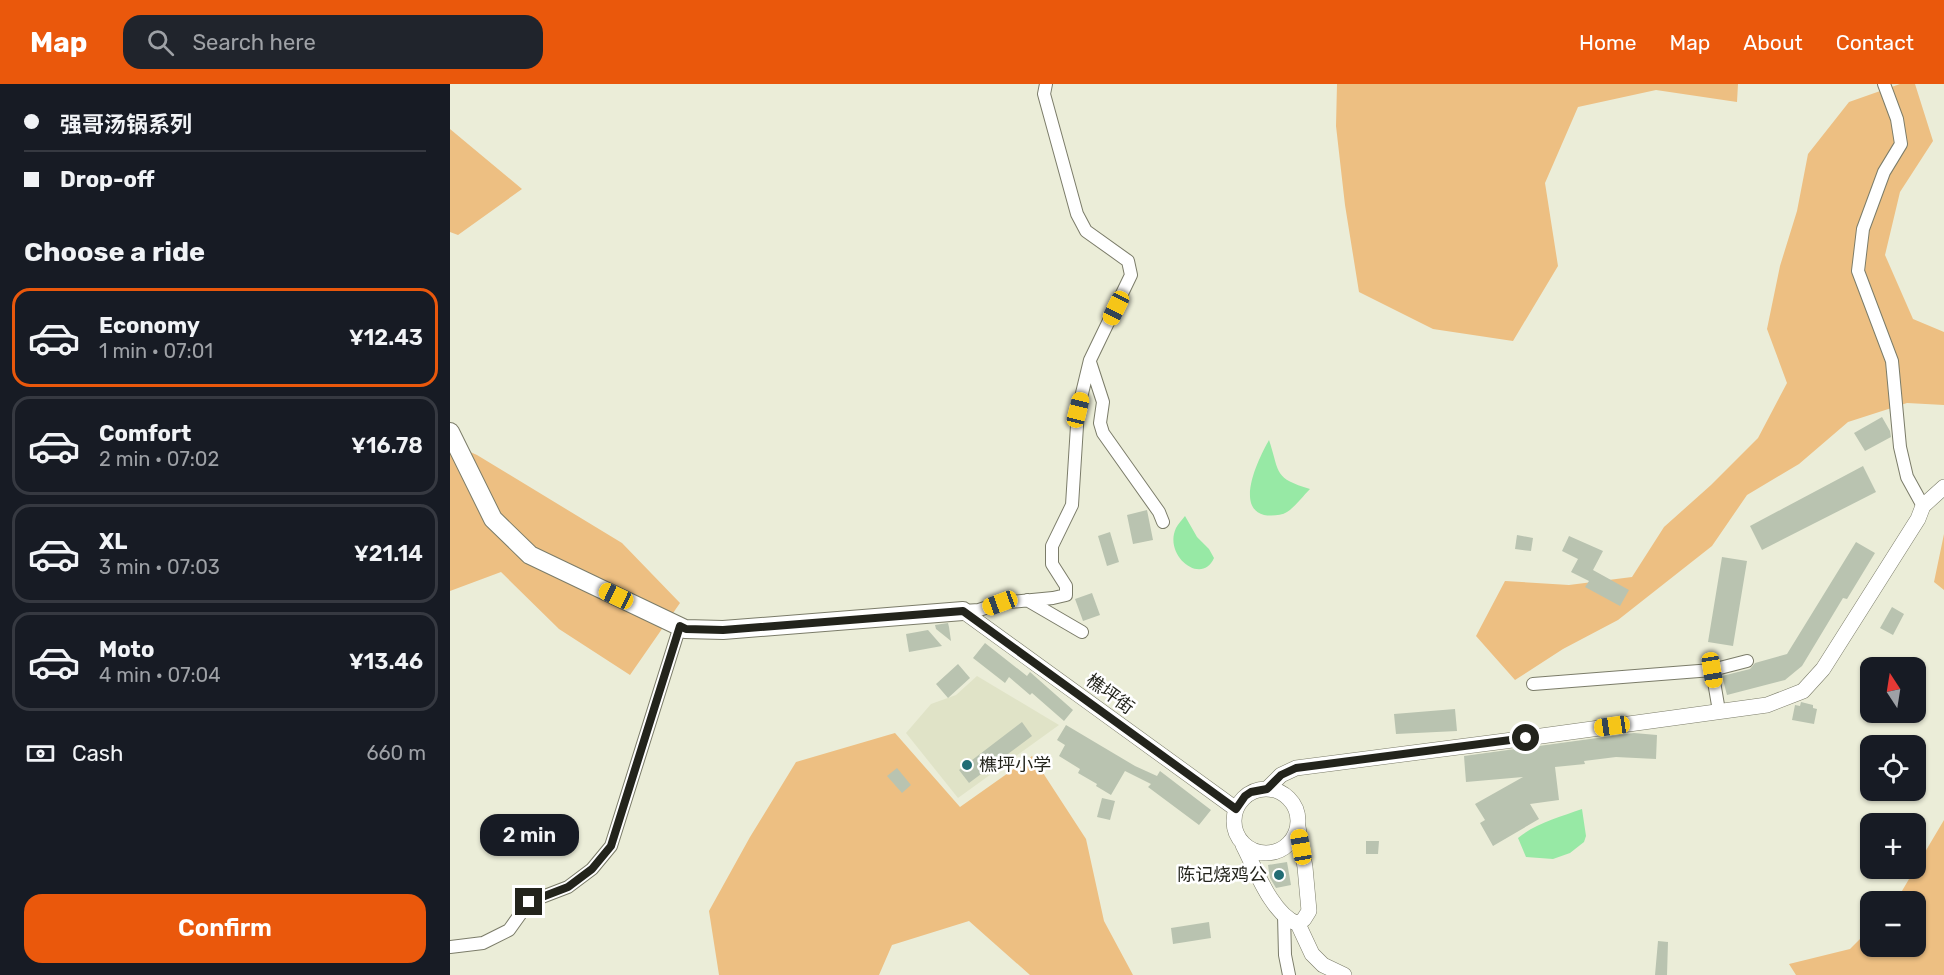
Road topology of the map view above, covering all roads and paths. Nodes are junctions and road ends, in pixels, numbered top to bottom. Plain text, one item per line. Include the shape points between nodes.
1 (1046, 84) edge
2 (1884, 84) edge
3 (1090, 360) junction
4 (450, 432) edge
5 (1944, 487) edge
6 (1923, 506) junction
7 (1163, 522) dead end
8 (1028, 600) junction
9 (963, 611) junction
10 (680, 626) junction
11 (1082, 632) dead end
12 (1747, 661) dead end
13 (1712, 670) junction
14 (1533, 684) dead end
15 (1719, 711) junction
16 (1267, 789) junction
17 (1236, 809) junction
18 (1298, 826) junction
19 (1243, 845) junction
20 (1284, 915) junction
21 (1298, 924) junction
22 (450, 947) edge
23 (1289, 975) edge
24 (1344, 975) edge

1 - 3 street via 1044,94 1077,214 1086,231 1128,261 1131,275
2 - 6 street via 1901,144 1884,172 1863,229 1858,271 1892,361 1900,447 1907,477
3 - 7 street via 1103,402 1102,433 1160,512
3 - 8 street via 1078,410 1072,505 1052,546 1052,564 1066,586 1066,595
4 - 10 main road via 493,519 530,555
5 - 6 street
6 - 15 street via 1824,669 1803,691 1767,705
8 - 9 street
8 - 11 street
9 - 10 main road via 723,630
9 - 17 street, 樵坪街
10 - 22 street via 611,846 592,869 568,887 529,902 509,930 483,943
12 - 13 street
13 - 14 street
13 - 15 street
15 - 16 street via 1296,768 1281,775
16 - 17 street via 1251,792
16 - 18 street via 1282,793 1293,804
17 - 19 street via 1233,824
18 - 19 street via 1292,841 1280,851 1257,852
18 - 21 street via 1309,911
19 - 20 street via 1275,907
20 - 21 street
20 - 23 street
21 - 24 street via 1312,954 1323,966

